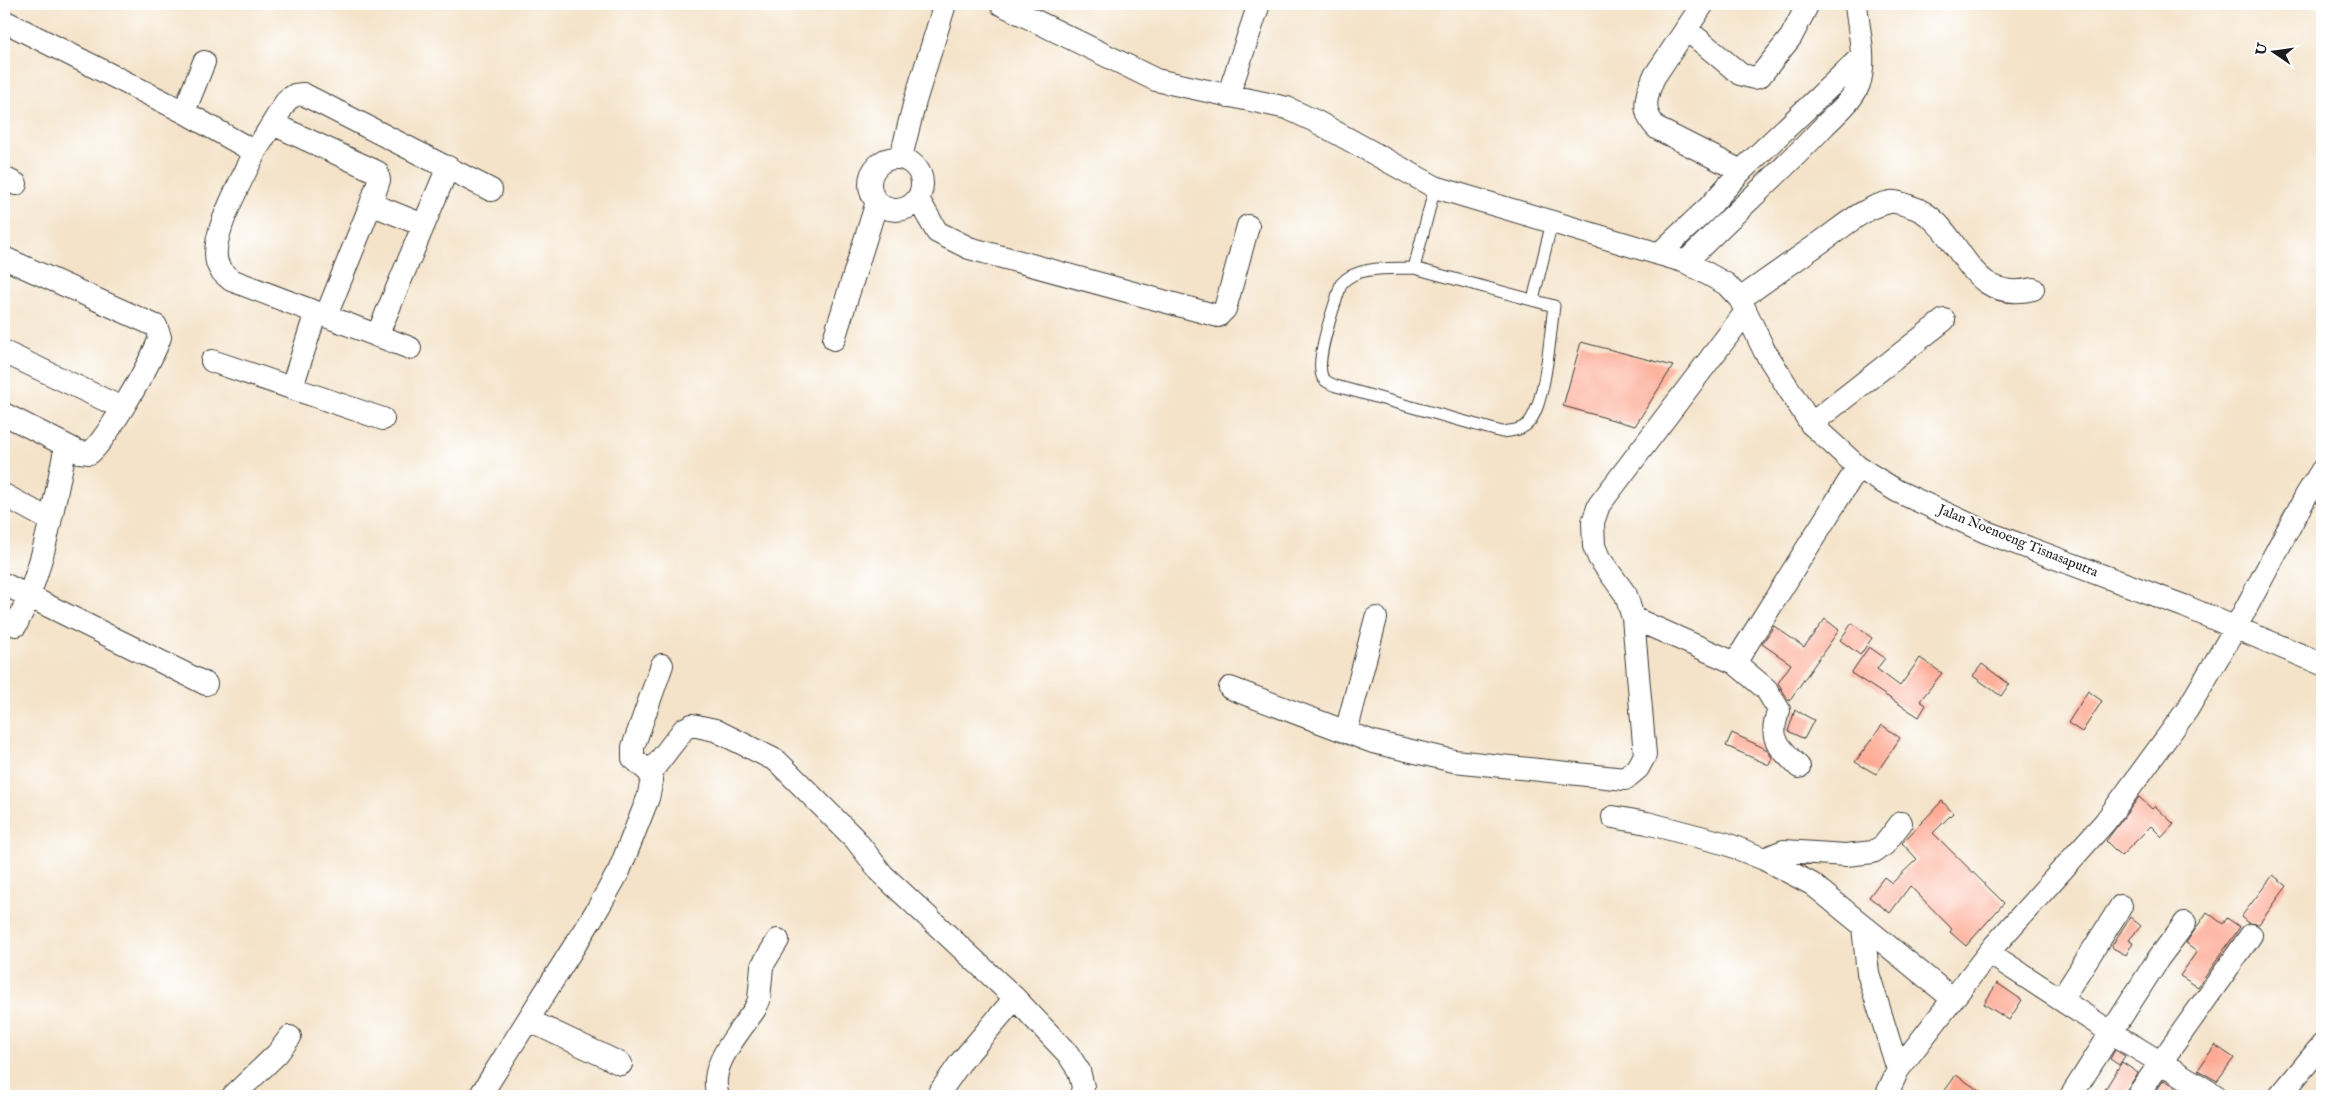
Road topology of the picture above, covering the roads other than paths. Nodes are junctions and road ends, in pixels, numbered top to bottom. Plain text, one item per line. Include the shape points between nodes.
1 (946, 4) edge
2 (1001, 4) edge
3 (1259, 4) edge
4 (1703, 4) edge
5 (1808, 4) edge
6 (1856, 4) edge
7 (4, 21) edge
8 (1686, 29) junction
9 (1861, 57) junction
10 (204, 62) dead end
11 (1228, 96) junction
12 (184, 112) junction
13 (1803, 112) junction
14 (273, 124) junction
15 (1821, 129) junction
16 (1768, 145) junction
17 (256, 152) junction
18 (901, 157) junction
19 (1788, 164) junction
20 (448, 167) junction
21 (1741, 171) junction
22 (1435, 187) junction
23 (491, 190) dead end
24 (918, 199) junction
25 (878, 202) junction
26 (371, 204) junction
27 (1552, 222) junction
28 (424, 225) junction
29 (1248, 226) dead end
30 (1659, 254) junction
31 (4, 258) edge
32 (1686, 262) junction
33 (1414, 268) junction
34 (2033, 289) dead end
35 (1533, 300) junction
36 (1743, 306) junction
37 (321, 314) junction
38 (1944, 320) dead end
39 (377, 336) junction
40 (834, 339) dead end
41 (410, 348) dead end
42 (4, 352) edge
43 (212, 361) dead end
44 (292, 388) junction
45 (122, 408) junction
46 (4, 414) edge
47 (383, 418) dead end
48 (1811, 424) junction
49 (66, 446) junction
50 (1858, 467) junction
51 (2322, 470) edge
52 (4, 495) edge
53 (50, 520) junction
54 (4, 584) edge
55 (30, 596) junction
56 (1376, 618) dead end
57 (1633, 618) junction
58 (16, 625) dead end
59 (2236, 627) junction
60 (1735, 662) junction
61 (2322, 664) edge
62 (662, 665) dead end
63 (206, 684) dead end
64 (1230, 688) dead end
65 (1346, 732) junction
66 (1799, 767) dead end
67 (650, 773) junction
68 (1613, 817) dead end
69 (1901, 823) dead end
70 (1764, 859) junction
71 (2121, 906) dead end
72 (2185, 923) dead end
73 (1863, 927) junction
74 (2251, 935) dead end
75 (778, 940) dead end
76 (1989, 953) junction
77 (1015, 998) junction
78 (1953, 999) junction
79 (2061, 1000) junction
80 (528, 1020) junction
81 (2112, 1033) junction
82 (290, 1038) dead end
83 (2322, 1044) edge
84 (2160, 1061) junction
85 (621, 1064) dead end
86 (1898, 1070) junction
87 (233, 1096) edge
88 (480, 1096) edge
89 (718, 1096) edge
90 (937, 1096) edge
91 (1081, 1096) edge
92 (1886, 1096) edge
93 (2071, 1096) edge
94 (2137, 1096) edge
95 (2216, 1096) edge
96 (2280, 1096) edge

1 - 18 street via 914,101
2 - 11 street, Jalan Noenoeng Tisnasaputra via 1156,80
3 - 11 street
4 - 8 street
5 - 8 street via 1791,37 1760,76 1754,78 1740,74
6 - 9 street
7 - 12 street
8 - 21 street via 1649,89 1649,121 1658,129
9 - 13 street
9 - 15 street via 1859,85 1853,96
10 - 12 street
11 - 22 street, Jalan Noenoeng Tisnasaputra via 1287,108 1303,115
12 - 17 street
13 - 15 street
13 - 16 street
14 - 17 street
14 - 20 street via 287,100 303,94
14 - 26 street via 377,172 380,180
15 - 19 street
16 - 19 street
16 - 21 street
17 - 37 street via 220,229 215,249 219,269 231,280
18 - 24 street via 920,172 923,181
18 - 25 street via 886,159 875,168 870,189
19 - 32 street
20 - 23 street
20 - 28 street
21 - 30 street via 1709,207
22 - 27 street, Jalan Noenoeng Tisnasaputra
22 - 33 lane
24 - 25 street via 903,209 894,210
24 - 29 street via 938,232 969,248 1218,316 1225,309
25 - 40 street
26 - 28 street
26 - 37 street
27 - 30 street, Jalan Noenoeng Tisnasaputra
27 - 35 lane
28 - 39 street
30 - 32 street, Jalan Noenoeng Tisnasaputra
31 - 45 street via 156,326 160,337 157,346
32 - 36 street, Jalan Noenoeng Tisnasaputra via 1726,284
33 - 35 lane
33 - 35 lane via 1357,272 1346,277 1341,284 1322,350 1322,377 1328,383 1502,432 1522,428 1530,422 1540,398 1554,306
34 - 36 street via 2020,292 2004,290 1979,279 1951,239 1922,210 1892,201 1867,210
36 - 48 street, Jalan Noenoeng Tisnasaputra via 1764,350
36 - 57 street via 1599,505 1593,522 1594,546 1599,558 1626,595
37 - 39 street
37 - 44 street
38 - 48 street
39 - 41 street
42 - 45 street
43 - 44 street
44 - 47 street
45 - 49 street via 90,453
46 - 49 street
48 - 50 street, Jalan Noenoeng Tisnasaputra
49 - 53 street
50 - 59 street, Jalan Noenoeng Tisnasaputra via 1897,491 1986,532
50 - 60 street
51 - 59 street via 2306,494
52 - 53 street
53 - 55 street
54 - 55 street
55 - 58 street
55 - 63 street
56 - 65 street
57 - 60 street
57 - 65 street via 1645,755 1638,768 1625,779 1454,762
59 - 61 street, Jalan Noenoeng Tisnasaputra
59 - 76 street via 2187,710 2105,822
60 - 66 street via 1766,689 1779,710 1773,727 1776,743
62 - 67 street via 633,747 634,758
64 - 65 street
67 - 77 street via 684,729 692,724 715,730 777,761 855,839 883,875
67 - 80 street via 652,780 648,798 619,871
68 - 70 street via 1727,844
69 - 70 street via 1884,845 1873,852 1846,855 1784,851
70 - 73 street via 1812,884
71 - 79 street
72 - 81 street via 2158,959
73 - 78 street
73 - 86 street via 1868,973
74 - 84 street
75 - 89 street via 762,966 756,1009 722,1060 715,1077
76 - 78 street
76 - 79 street
77 - 90 street via 960,1063
77 - 91 street via 1068,1054 1079,1071 1083,1087
78 - 86 street
79 - 81 street
80 - 85 street
80 - 88 street
81 - 84 street
81 - 93 street
82 - 87 street
83 - 96 street
84 - 94 street
84 - 95 street
86 - 92 street

